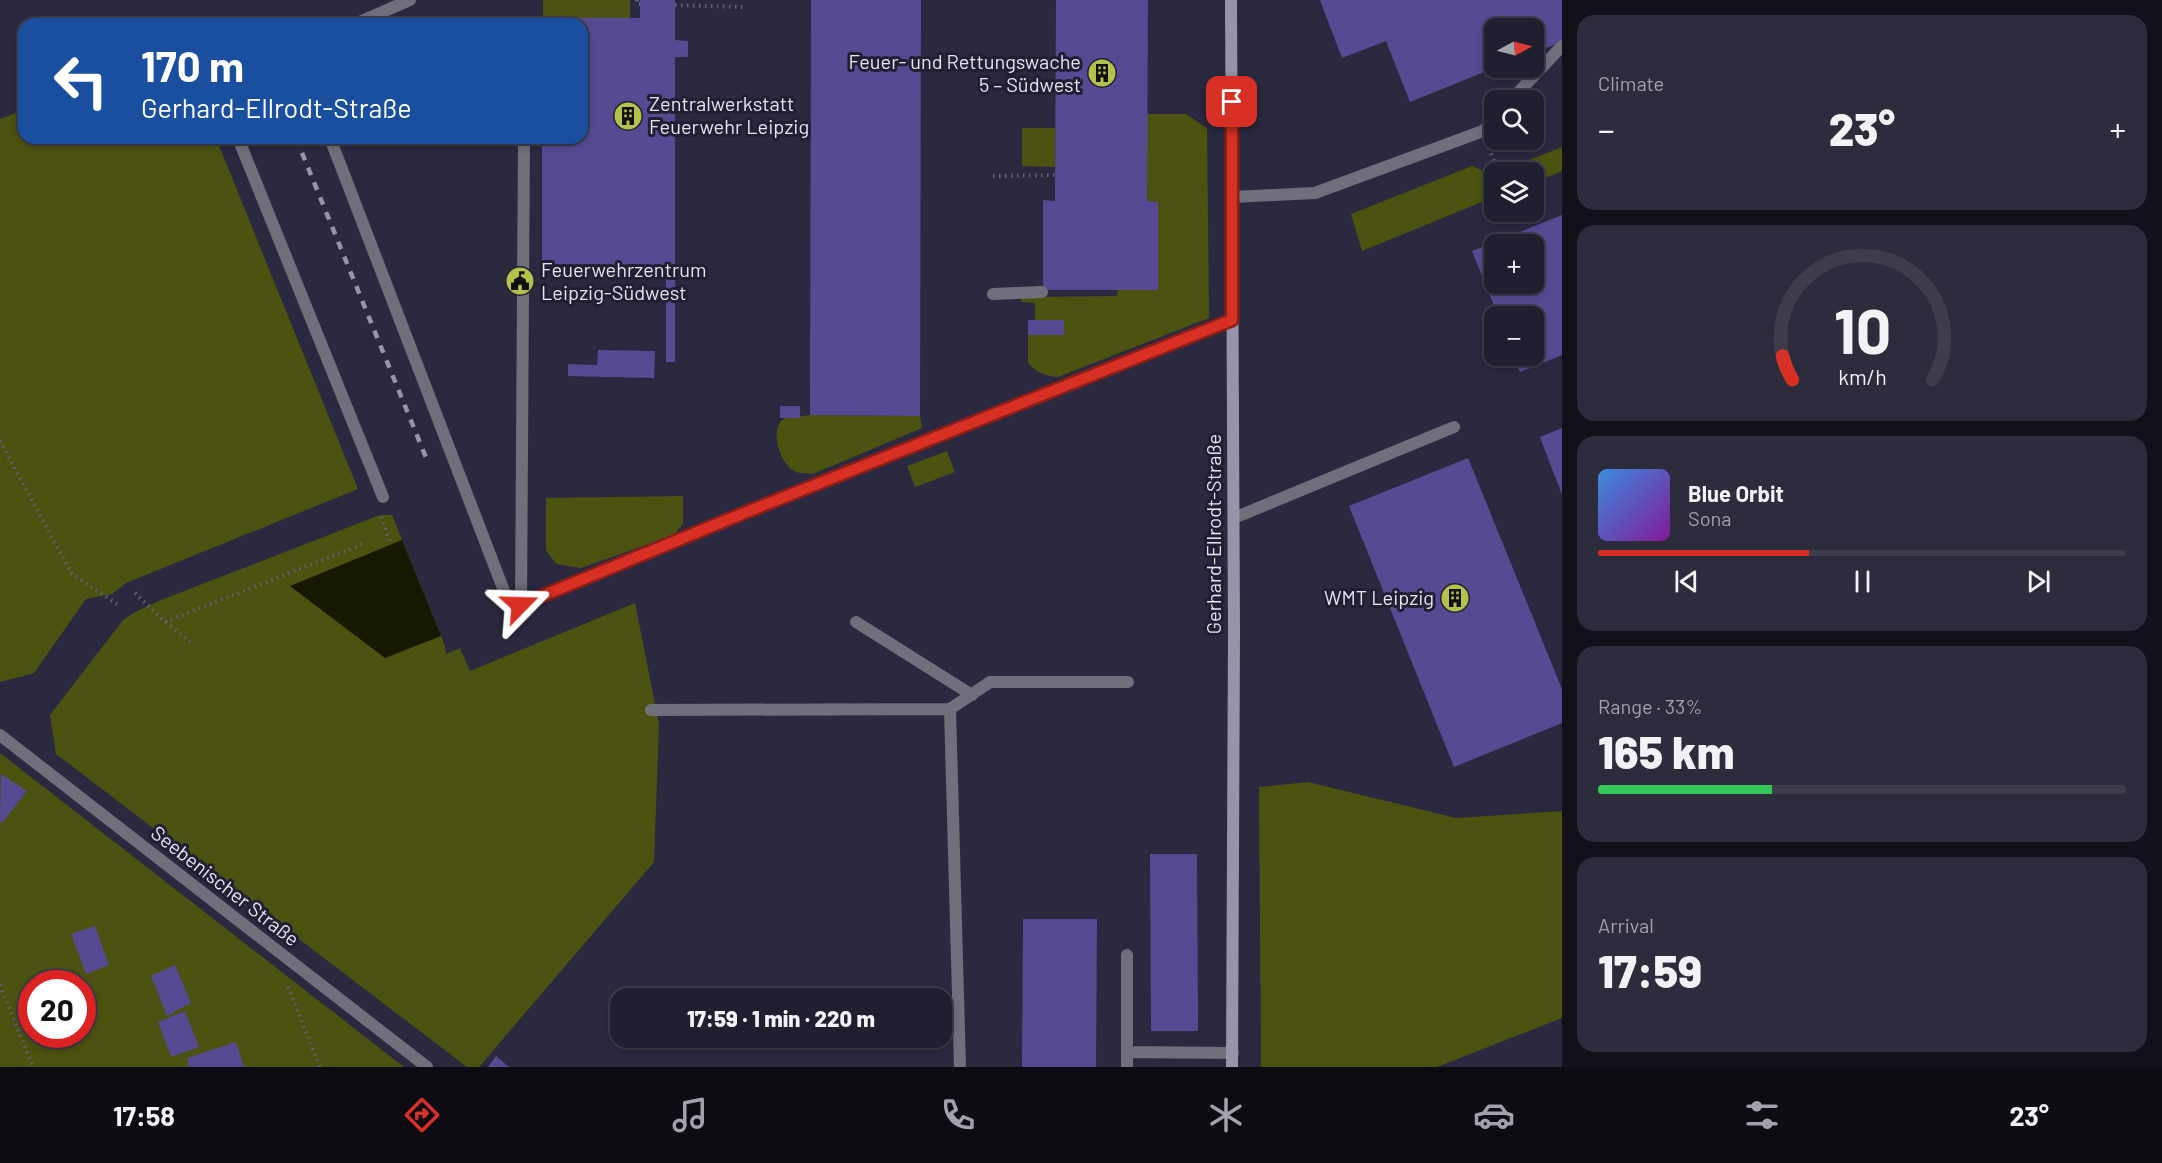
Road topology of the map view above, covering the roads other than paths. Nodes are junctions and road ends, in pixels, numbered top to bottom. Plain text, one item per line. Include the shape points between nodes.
1 (410, 0) edge
2 (1231, 0) edge
3 (369, 18) edge
4 (1562, 46) edge
5 (1520, 90) edge
6 (1484, 130) edge
7 (240, 144) edge
8 (332, 144) edge
9 (524, 144) edge
10 (1233, 197) junction
11 (1042, 292) dead end
12 (993, 294) dead end
13 (1232, 320) junction
14 (1454, 428) dead end
15 (383, 497) dead end
16 (1234, 518) junction
17 (520, 605) junction
18 (856, 622) dead end
19 (1128, 682) dead end
20 (972, 694) junction
21 (950, 709) junction
22 (651, 710) dead end
23 (0, 735) edge
24 (1127, 955) dead end
25 (1127, 1052) junction
26 (1233, 1053) junction
27 (427, 1067) edge
28 (960, 1067) edge
29 (1127, 1067) edge
30 (1232, 1067) edge

1 - 3 street
2 - 10 main road, Gerhard-Ellrodt-Straße
4 - 5 street
6 - 10 street via 1315,193
7 - 15 street
8 - 17 street via 511,609
9 - 17 street
10 - 13 main road, Gerhard-Ellrodt-Straße
11 - 12 street
13 - 16 main road, Gerhard-Ellrodt-Straße
13 - 17 street
14 - 16 street
16 - 26 main road, Gerhard-Ellrodt-Straße
18 - 20 street
19 - 20 street via 990,682
20 - 21 street
21 - 22 street
21 - 28 street
23 - 27 street, Seebenischer Straße
24 - 25 street
25 - 26 street
25 - 29 street
26 - 30 main road, Gerhard-Ellrodt-Straße

